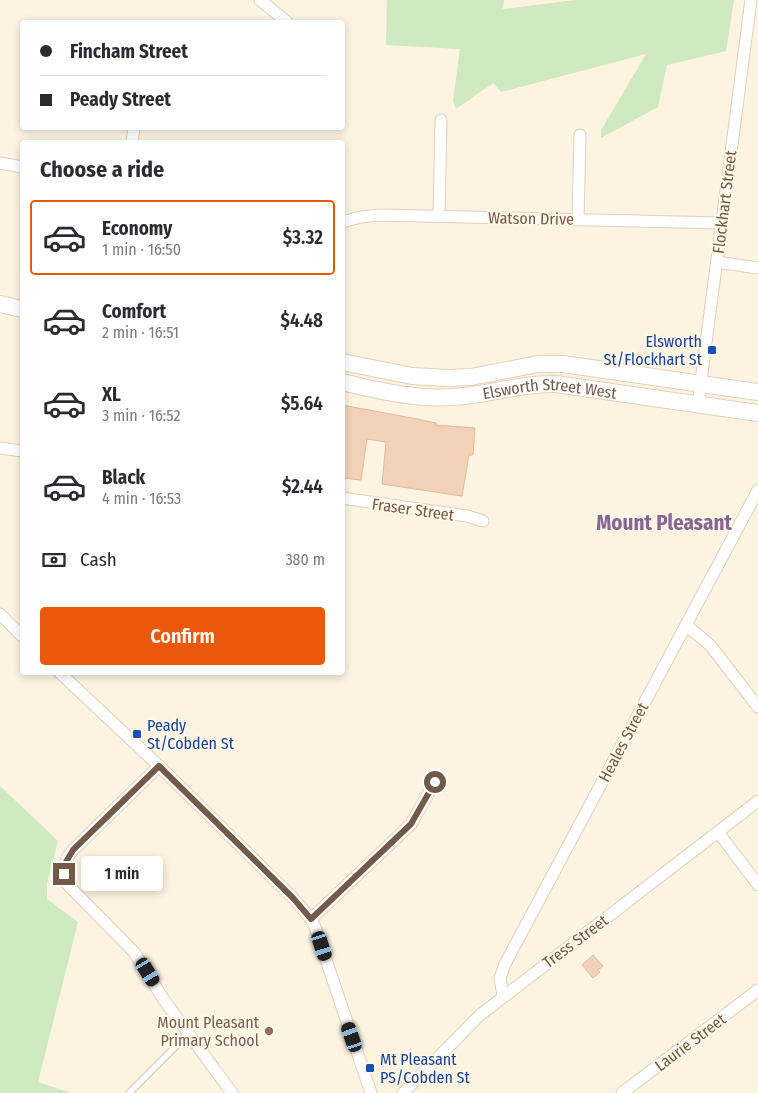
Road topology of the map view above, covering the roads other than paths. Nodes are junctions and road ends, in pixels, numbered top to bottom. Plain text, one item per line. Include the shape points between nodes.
1 (260, 0) edge
2 (751, 0) edge
3 (285, 20) edge
4 (758, 32) edge
5 (746, 34) junction
6 (441, 120) dead end
7 (580, 135) dead end
8 (0, 163) edge
9 (20, 167) edge
10 (439, 216) junction
11 (578, 219) junction
12 (345, 221) edge
13 (721, 223) junction
14 (716, 262) junction
15 (758, 268) edge
16 (0, 304) edge
17 (20, 309) edge
18 (345, 363) edge
19 (345, 383) edge
20 (701, 384) junction
21 (758, 392) edge
22 (698, 404) junction
23 (758, 413) edge
24 (0, 448) edge
25 (20, 451) edge
26 (758, 490) edge
27 (345, 498) edge
28 (483, 521) dead end
29 (0, 614) edge
30 (686, 625) junction
31 (20, 634) edge
32 (62, 675) edge
33 (758, 707) edge
34 (159, 766) junction
35 (435, 782) dead end
36 (758, 801) edge
37 (718, 832) junction
38 (758, 885) edge
39 (311, 919) junction
40 (758, 990) edge
41 (503, 996) junction
42 (189, 1033) junction
43 (129, 1093) edge
44 (232, 1093) edge
45 (371, 1093) edge
46 (403, 1093) edge
47 (622, 1093) edge

1 - 3 street
2 - 5 street, Flockhart Street
4 - 5 street
5 - 13 street, Flockhart Street
6 - 10 street
7 - 11 street
8 - 9 street
10 - 11 street, Watson Drive
10 - 12 street, Watson Drive via 372,215
11 - 13 street, Watson Drive
13 - 14 street, Flockhart Street
14 - 15 street
14 - 20 street, Flockhart Street
16 - 17 street
18 - 20 street, Elsworth Street West via 412,376 441,378 538,364 563,364
19 - 22 street, Elsworth Street West via 394,394 437,398 524,385 556,384
20 - 21 street, Elsworth Street West
20 - 22 street, Flockhart Street
22 - 23 street, Elsworth Street West
24 - 25 street
26 - 30 street, Heales Street
27 - 28 street, Fraser Street
29 - 31 street
30 - 33 street via 710,645
30 - 41 street, Heales Street via 505,964 500,978
32 - 34 street
34 - 39 street
34 - 42 street via 70,854 64,870 70,888 134,952
35 - 39 street via 411,824
36 - 37 street, Tress Street
37 - 38 street
37 - 41 street, Tress Street
39 - 45 street
40 - 47 street, Laurie Street
41 - 46 street, Tress Street via 470,1024
42 - 43 lane
42 - 44 street

